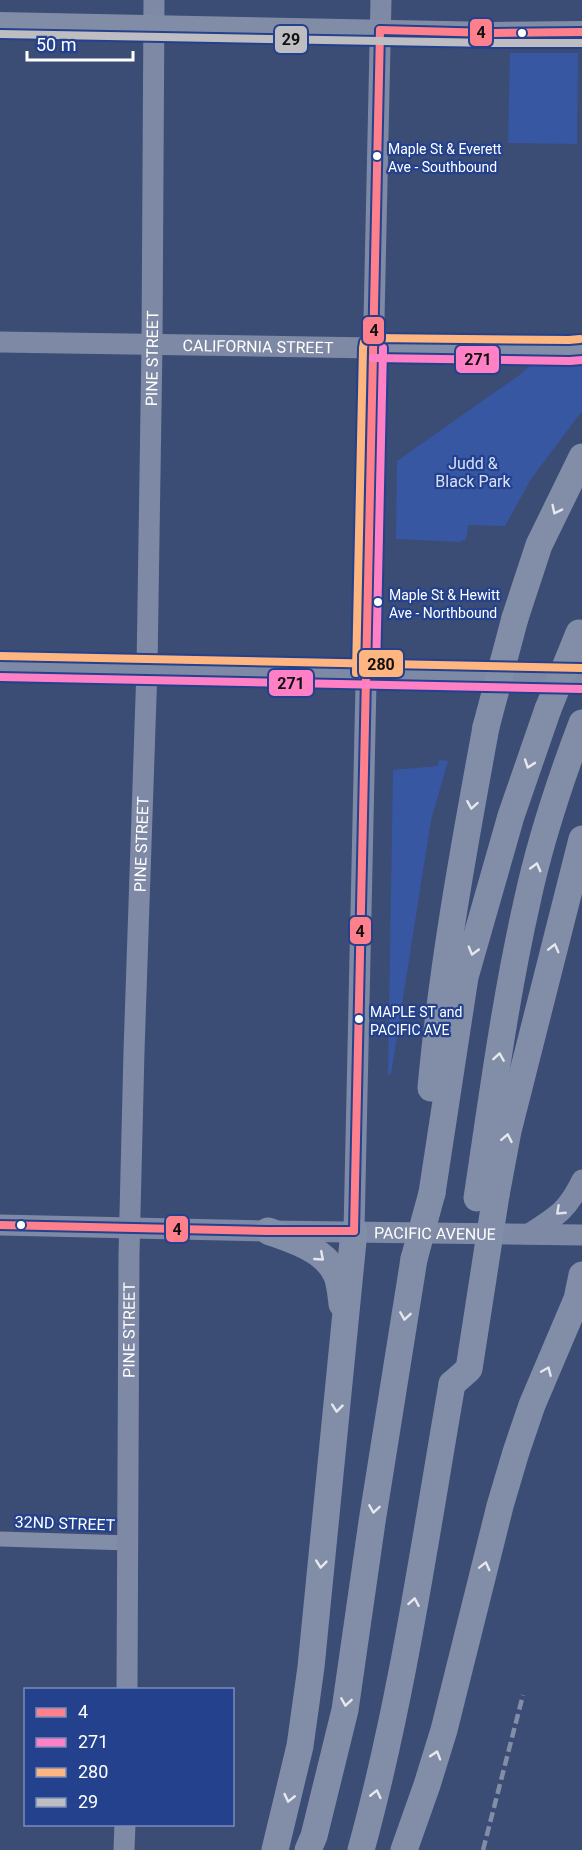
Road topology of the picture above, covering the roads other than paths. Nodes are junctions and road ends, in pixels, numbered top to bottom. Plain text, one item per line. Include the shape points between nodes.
1 (154, 0) edge
2 (381, 0) edge
3 (0, 24) edge
4 (154, 26) junction
5 (380, 30) junction
6 (582, 32) edge
7 (0, 342) edge
8 (152, 344) junction
9 (373, 348) junction
10 (582, 349) edge
11 (582, 457) edge
12 (581, 630) edge
13 (0, 666) edge
14 (147, 668) junction
15 (366, 673) junction
16 (582, 679) edge
17 (582, 723) edge
18 (582, 839) edge
19 (582, 1180) edge
20 (426, 1193) junction
21 (487, 1197) junction
22 (0, 1225) edge
23 (130, 1228) junction
24 (268, 1231) junction
25 (354, 1231) junction
26 (529, 1234) junction
27 (582, 1235) edge
28 (582, 1275) edge
29 (346, 1320) junction
30 (0, 1539) edge
31 (129, 1543) junction
32 (127, 1688) edge
33 (125, 1826) edge
34 (124, 1850) edge
35 (275, 1850) edge
36 (308, 1850) edge
37 (361, 1850) edge
38 (404, 1850) edge

1 - 4 street, PINE STREET
2 - 5 street
3 - 4 main road
4 - 5 main road
4 - 8 street, PINE STREET
5 - 6 main road
5 - 9 street
7 - 8 street, CALIFORNIA STREET
8 - 9 street, CALIFORNIA STREET
8 - 14 street, PINE STREET
9 - 10 highway
9 - 15 street
11 -> 20 highway, bridge via 539,545 486,727 435,1040
12 -> 20 highway, bridge via 548,709 511,816 465,977
13 - 14 street
14 - 15 street
14 - 23 street, PINE STREET
15 - 16 street
15 - 25 street
21 -> 17 highway via 504,1023 527,901
21 -> 18 highway via 508,1131
19 -> 26 street via 561,1213
20 -> 36 highway, bridge via 345,1710
37 -> 21 highway, bridge via 412,1617 452,1384 469,1369
22 - 23 street, PACIFIC AVENUE
23 - 24 street, PACIFIC AVENUE
23 - 31 street, PINE STREET
24 - 25 street, PACIFIC AVENUE
24 -> 29 highway via 306,1245 325,1260 337,1275
25 - 26 street, PACIFIC AVENUE
25 - 29 highway
26 - 27 street, PACIFIC AVENUE
38 -> 28 highway via 444,1730 516,1452 577,1299
29 -> 35 highway via 308,1690 300,1746
30 - 31 street, 32ND STREET
31 - 32 street, PINE STREET
33 - 34 street

